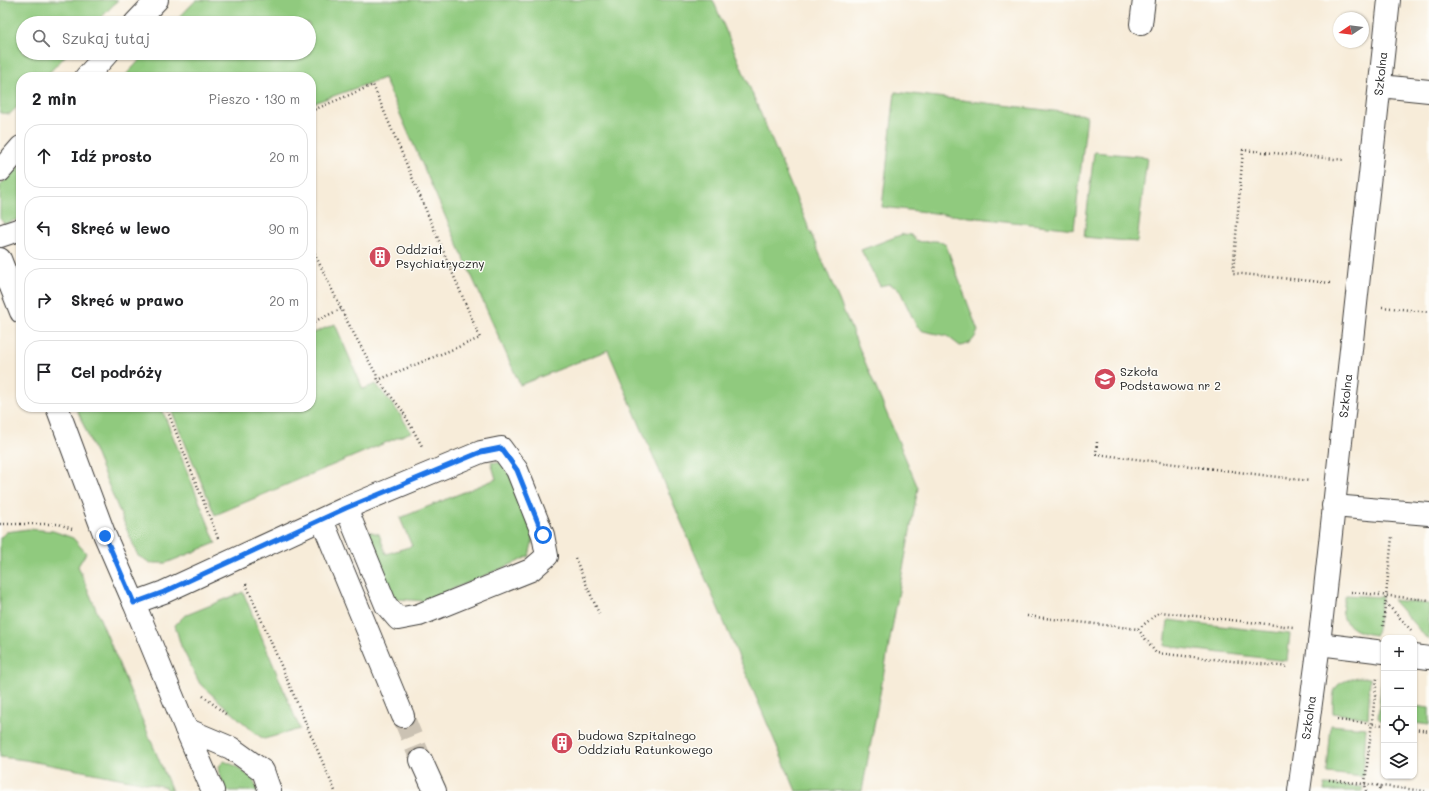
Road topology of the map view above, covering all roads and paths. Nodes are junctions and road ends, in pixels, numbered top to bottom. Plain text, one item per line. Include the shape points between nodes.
1 (157, 0) edge
2 (1144, 0) edge
3 (1389, 0) edge
4 (142, 16) edge
5 (1140, 24) dead end
6 (102, 60) edge
7 (91, 72) edge
8 (1380, 86) junction
9 (1429, 91) edge
10 (316, 109) edge
11 (16, 153) edge
12 (1350, 160) dead end
13 (0, 171) edge
14 (16, 231) edge
15 (0, 236) edge
16 (316, 256) edge
17 (0, 259) edge
18 (1337, 284) dead end
19 (16, 299) edge
20 (1382, 307) dead end
21 (341, 309) junction
22 (1429, 312) edge
23 (316, 321) edge
24 (378, 380) junction
25 (59, 412) edge
26 (168, 412) edge
27 (1097, 442) dead end
28 (425, 452) dead end
29 (1315, 482) dead end
30 (1334, 506) junction
31 (346, 508) junction
32 (1429, 514) edge
33 (322, 520) junction
34 (0, 524) edge
35 (216, 532) dead end
36 (76, 533) dead end
37 (1392, 537) dead end
38 (242, 581) dead end
39 (1344, 592) dead end
40 (1387, 596) junction
41 (1429, 600) edge
42 (1386, 602) junction
43 (134, 603) junction
44 (1026, 616) dead end
45 (1300, 628) dead end
46 (1138, 630) junction
47 (1413, 632) dead end
48 (1383, 635) edge
49 (1319, 644) junction
50 (1381, 652) edge
51 (1417, 656) edge
52 (1429, 658) edge
53 (1381, 659) edge
54 (1295, 668) dead end
55 (199, 693) dead end
56 (403, 716) tunnel mouth
57 (230, 717) dead end
58 (1332, 720) dead end
59 (1372, 724) junction
60 (1381, 725) edge
61 (186, 729) junction
62 (1417, 729) edge
63 (1429, 731) edge
64 (421, 760) tunnel mouth
65 (1322, 779) dead end
66 (1365, 783) junction
67 (1377, 785) junction
68 (213, 791) edge
69 (270, 791) edge
70 (335, 791) edge
71 (434, 791) edge
72 (1299, 791) edge
73 (1366, 791) edge
74 (1382, 791) edge
75 (1425, 791) edge

1 - 4 street
2 - 5 street
3 - 8 street, Szkolna
6 - 7 street
8 - 9 street
8 - 30 street, Szkolna
10 - 24 path via 373,85 480,338
11 - 13 street
12 - 18 path via 1243,150 1233,273
14 - 15 street
16 - 21 path
17 - 19 street
20 - 22 path
21 - 23 path
21 - 24 path
24 - 28 path via 402,410
25 - 43 street via 105,536
26 - 35 path
27 - 29 path via 1096,454
30 - 32 street
30 - 49 street, Szkolna
31 - 31 street via 386,605 398,619 419,615 530,570 547,556 543,535 517,470 501,448 481,452
31 - 33 street
33 - 43 street via 164,592
33 - 56 street
34 - 36 path via 58,524 71,528
37 - 40 path
38 - 70 path via 247,584
39 - 40 path
40 - 41 path
40 - 42 path
42 - 47 path
42 - 48 path
43 - 61 street
44 - 46 path
45 - 46 path via 1160,612
46 - 54 path via 1156,653
49 - 50 street
49 - 72 street, Szkolna
51 - 52 street
53 - 59 path
55 - 57 path
58 - 59 path
59 - 60 path
59 - 66 path
61 - 68 street
61 - 69 street via 232,748 263,771
62 - 63 path
64 - 71 street
65 - 66 path
66 - 67 path
66 - 73 path
67 - 74 path
67 - 75 path

